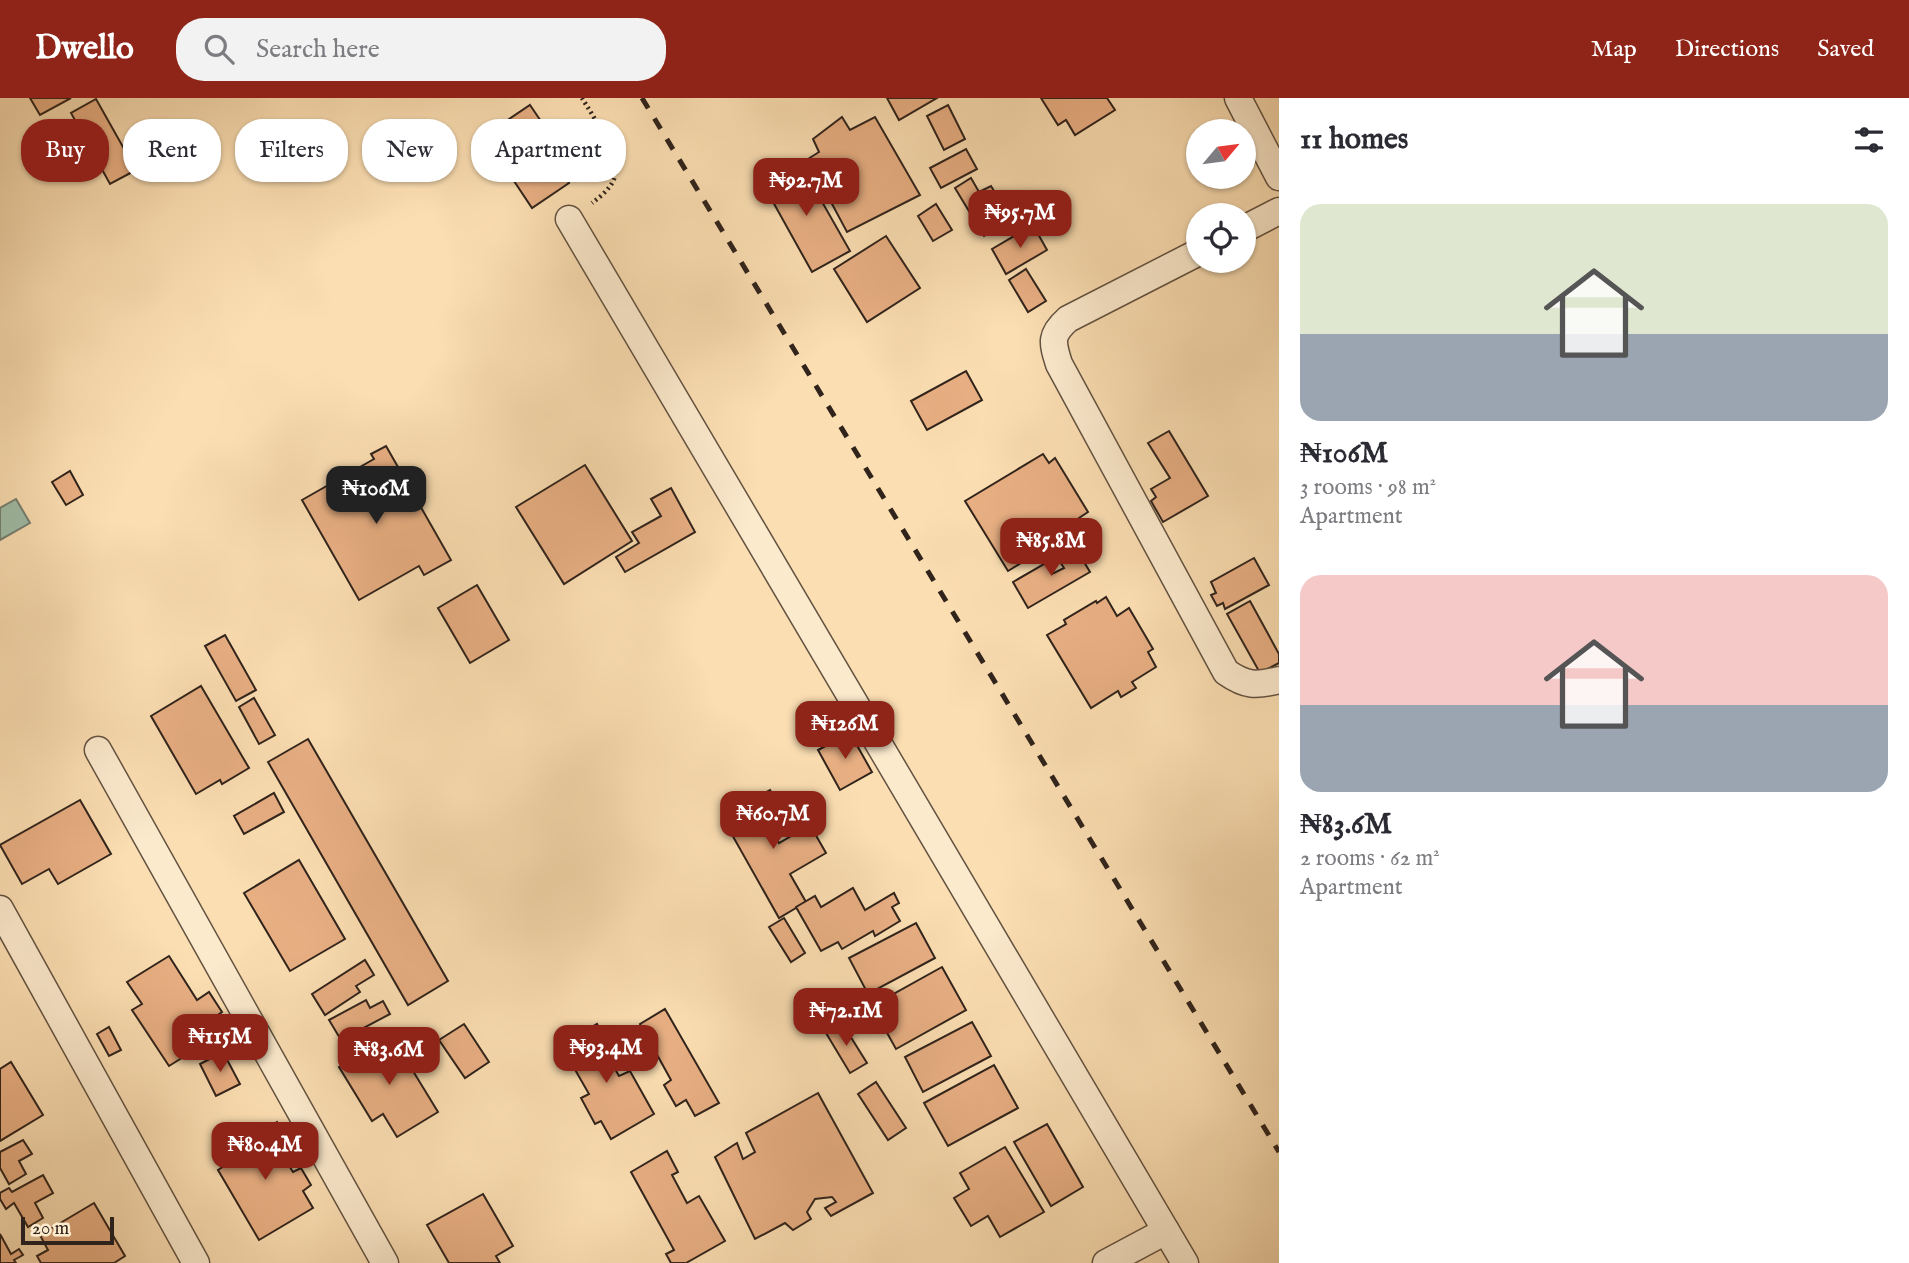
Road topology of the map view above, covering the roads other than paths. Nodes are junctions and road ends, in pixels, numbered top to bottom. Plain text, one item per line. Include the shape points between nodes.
1 (1238, 98) edge
2 (1279, 177) edge
3 (1279, 211) edge
4 (569, 219) road end
5 (1256, 223) edge
6 (1186, 260) edge
7 (1279, 680) edge
8 (99, 750) dead end
9 (0, 909) edge
10 (1166, 1231) junction
11 (196, 1263) edge
12 (384, 1263) edge
13 (1106, 1263) edge
14 (1185, 1263) edge

1 - 2 street
3 - 5 street
4 - 10 street
6 - 7 street via 1068,319 1056,330 1053,344 1059,364 1226,672 1239,681 1260,685
8 - 12 street
9 - 11 street
10 - 13 street
10 - 14 street

